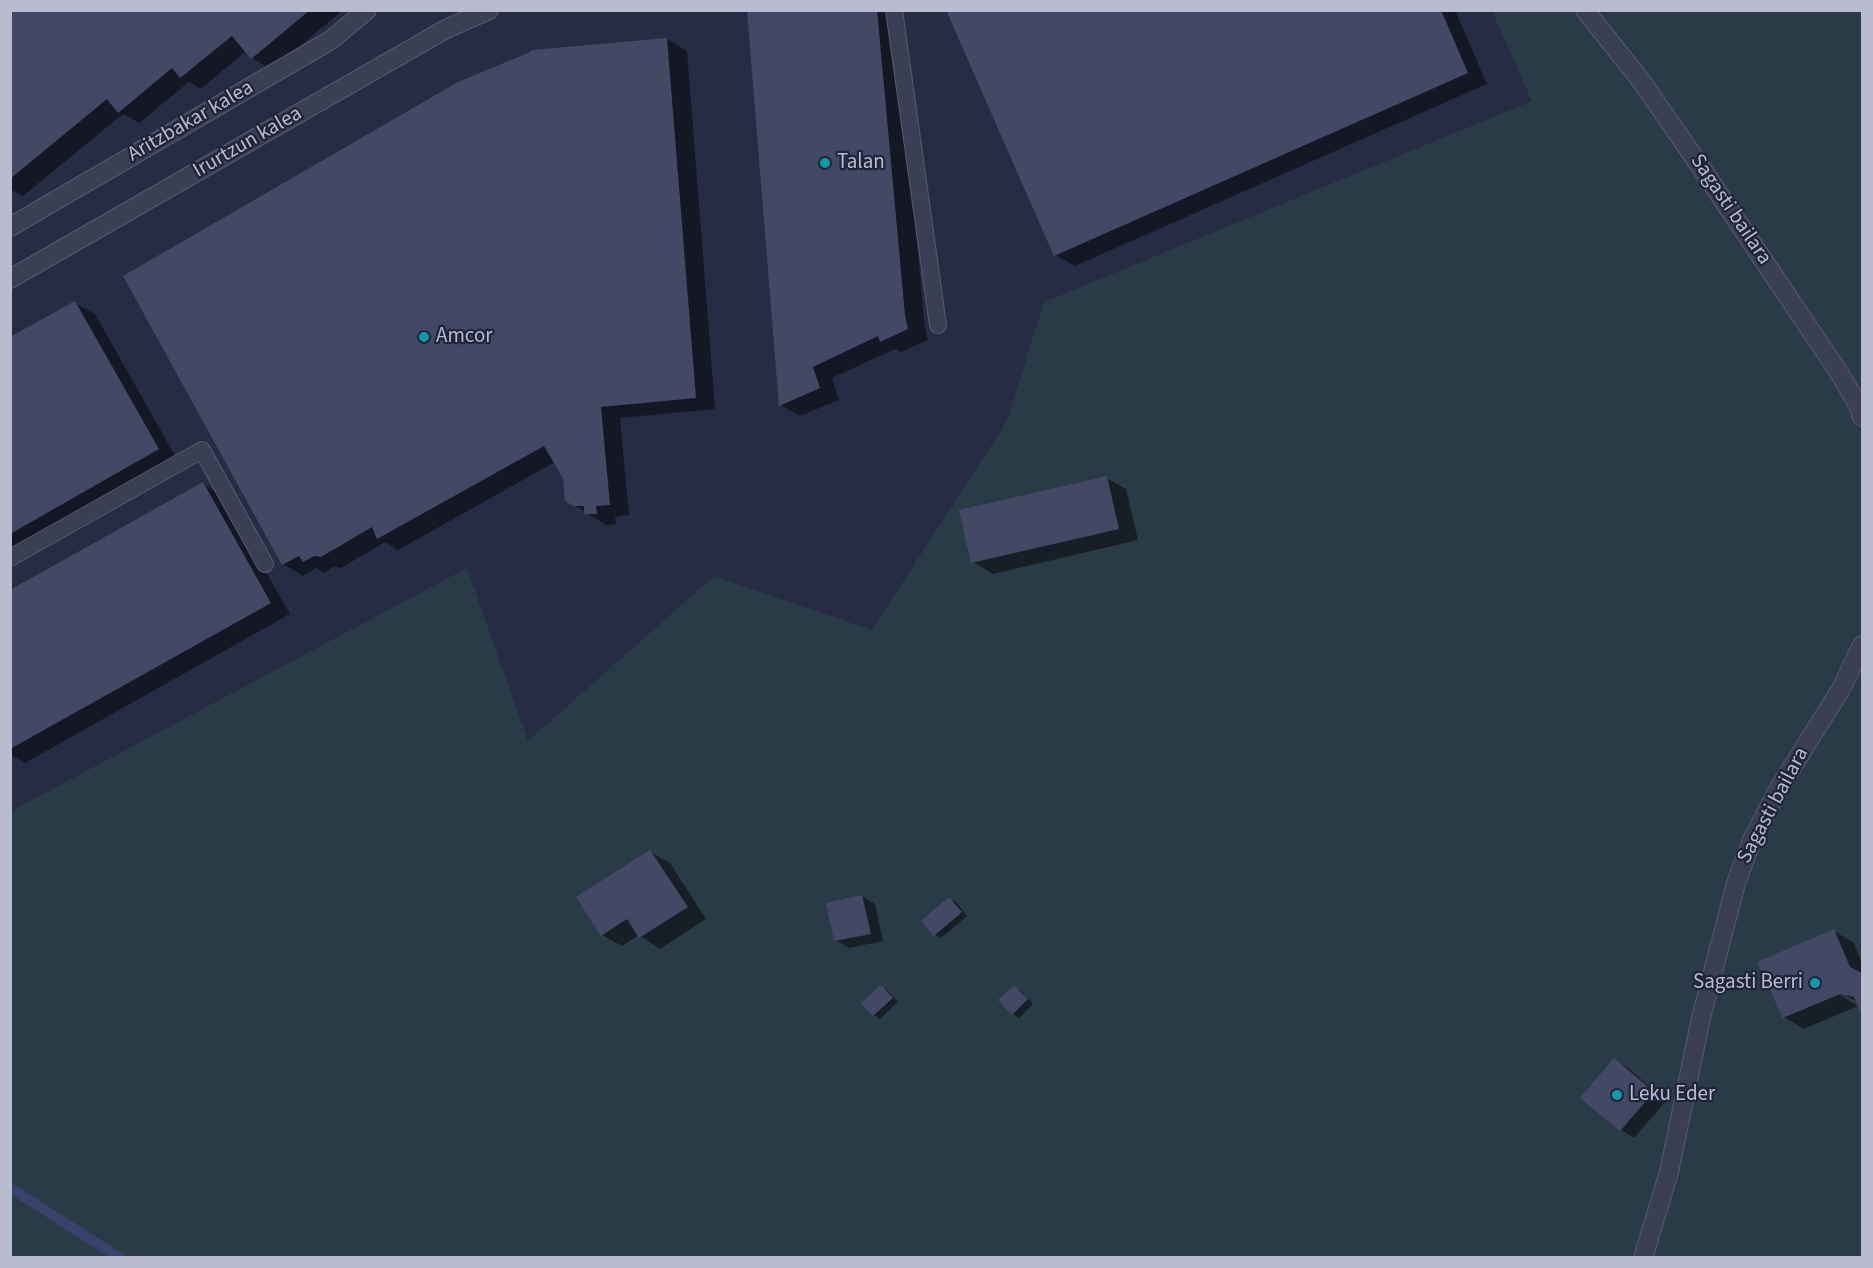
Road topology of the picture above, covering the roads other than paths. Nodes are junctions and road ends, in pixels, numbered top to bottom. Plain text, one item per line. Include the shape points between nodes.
1 (367, 10) edge
2 (489, 10) edge
3 (894, 10) edge
4 (1585, 10) edge
5 (10, 227) edge
6 (10, 279) edge
7 (938, 325) dead end
8 (1863, 417) edge
9 (10, 558) edge
10 (265, 564) dead end
11 (1863, 645) edge
12 (1642, 1257) edge

1 - 5 street, Aritzbakar kalea via 331,40
2 - 6 street, Irurtzun kalea via 446,29
3 - 7 lane
4 - 8 street, Sagasti bailara via 1694,157 1840,374
9 - 10 lane via 202,450
11 - 12 street, Sagasti bailara via 1841,689 1779,788 1752,840 1736,883 1701,1018 1669,1172

